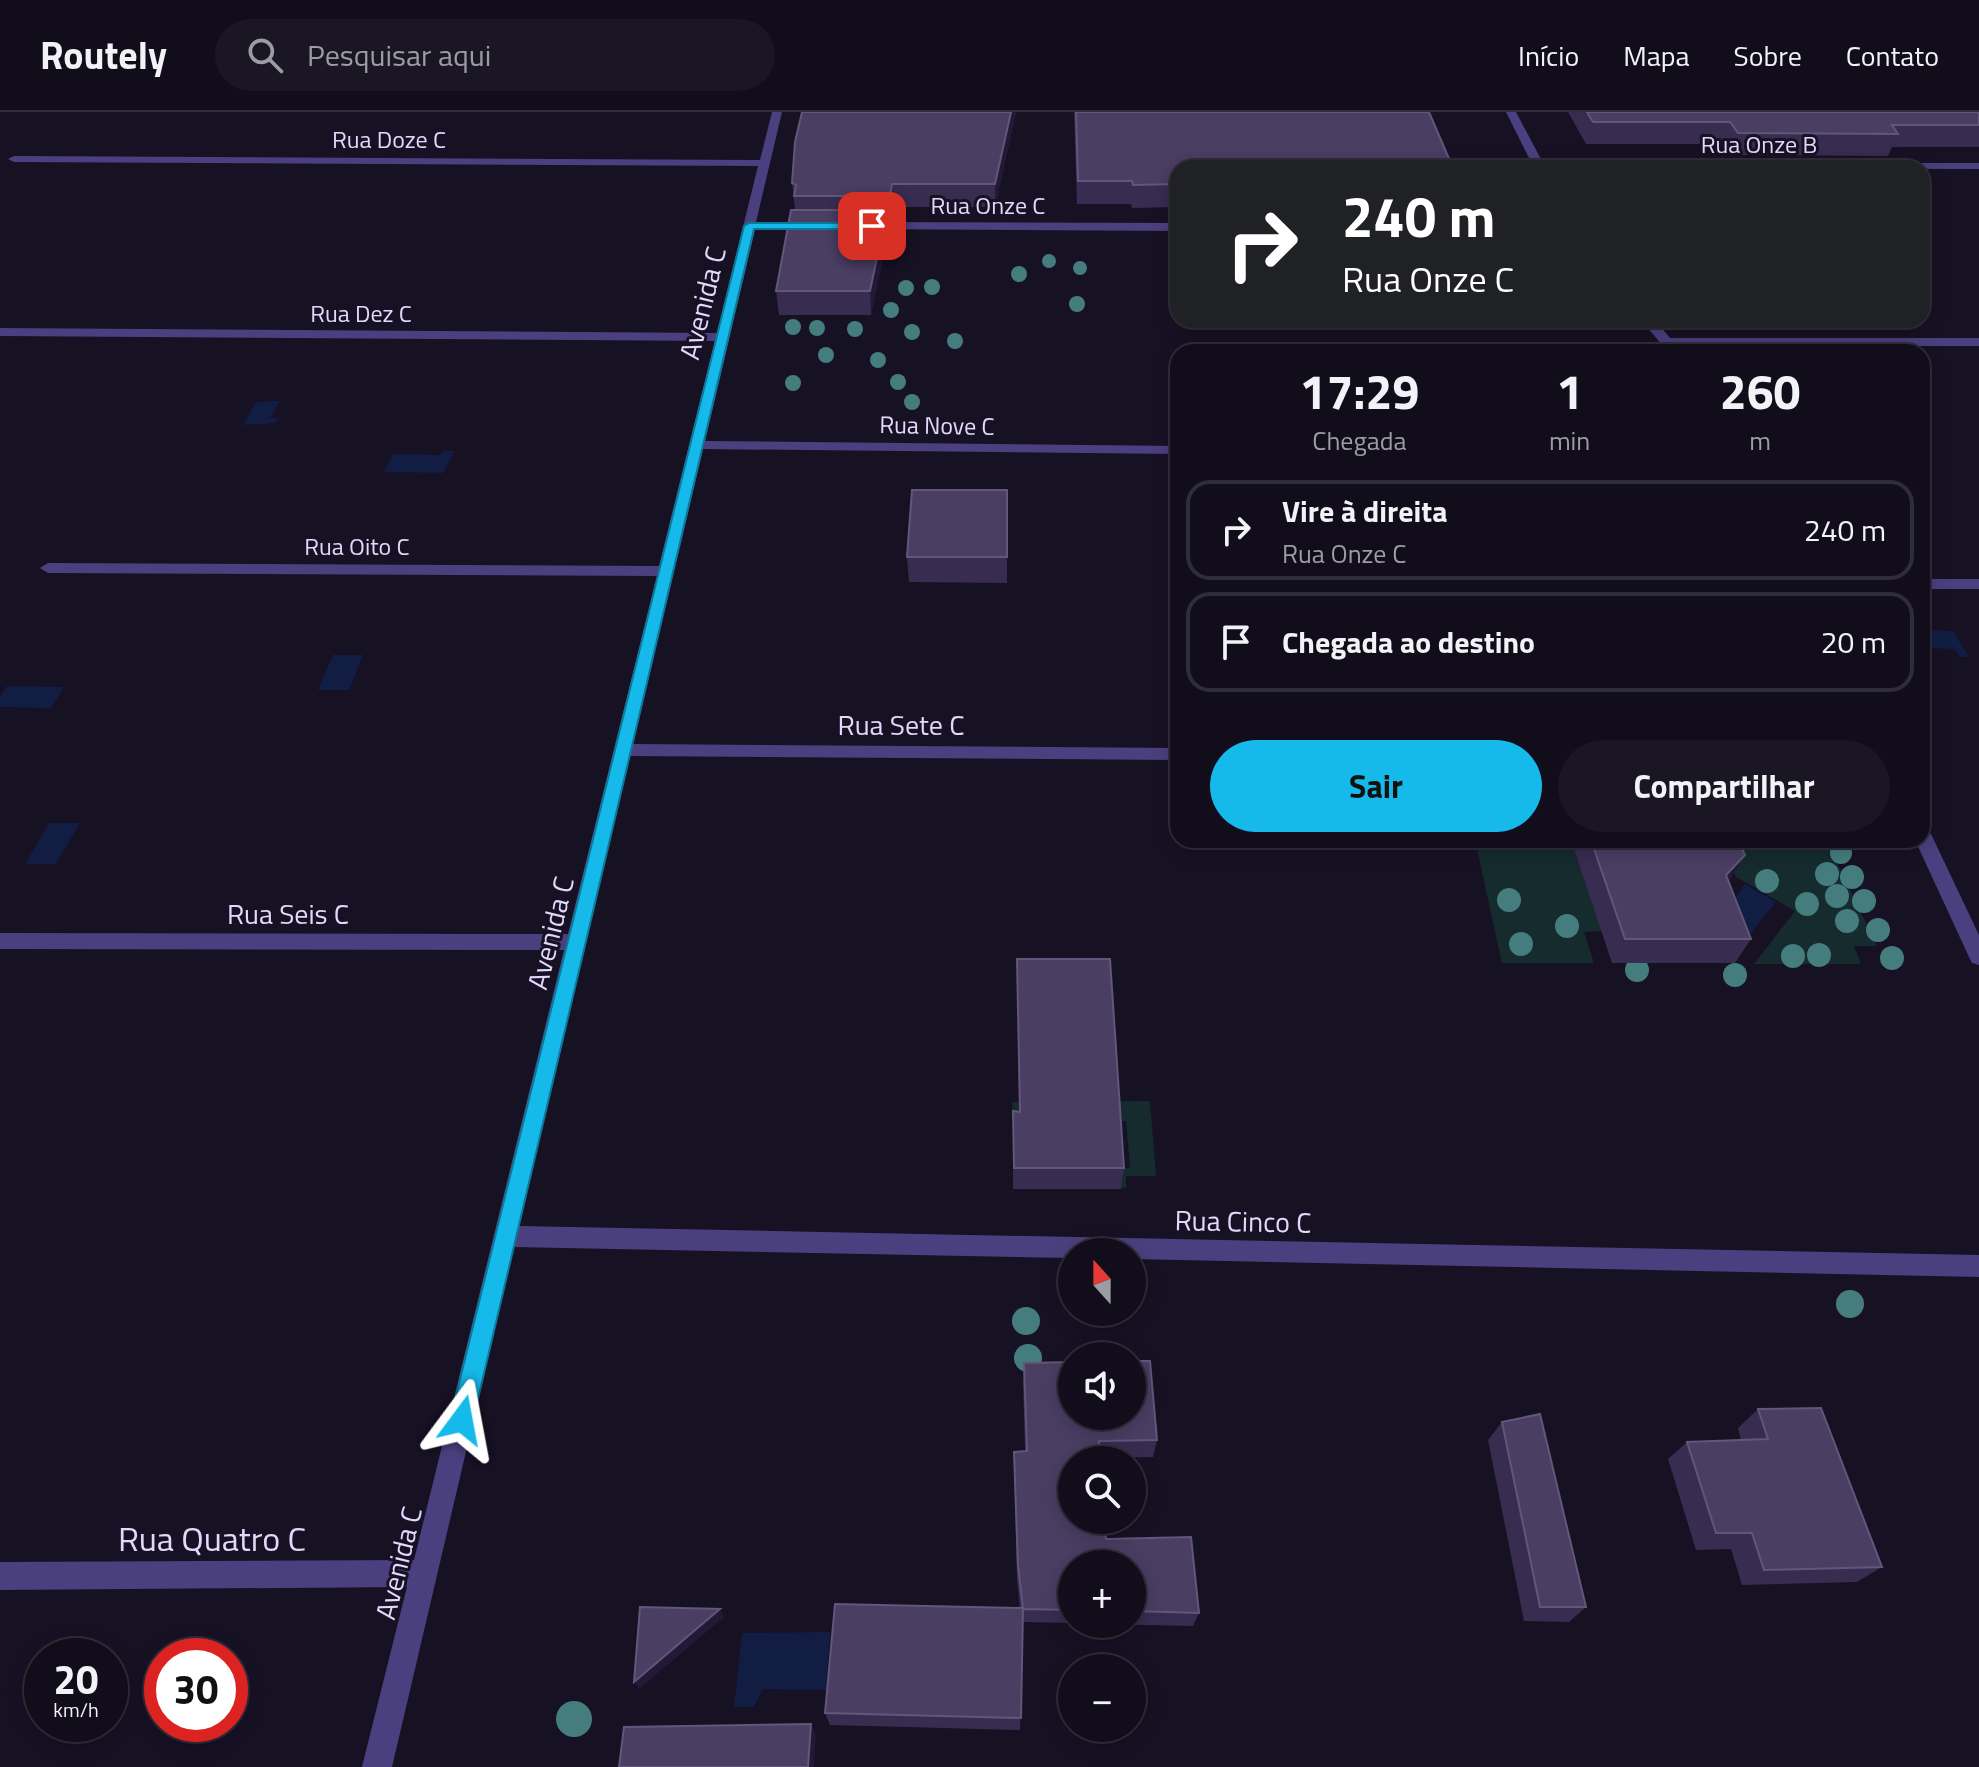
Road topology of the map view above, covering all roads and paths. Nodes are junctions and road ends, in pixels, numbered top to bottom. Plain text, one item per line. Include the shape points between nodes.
1 (777, 112) edge
2 (1511, 112) edge
3 (14, 159) dead end
4 (1536, 160) edge
5 (764, 163) junction
6 (1930, 166) edge
7 (1979, 166) edge
8 (749, 226) junction
9 (829, 226) edge
10 (845, 226) edge
11 (1170, 227) edge
12 (1655, 328) edge
13 (0, 332) edge
14 (723, 337) junction
15 (1979, 342) edge
16 (1668, 344) edge
17 (1856, 344) edge
18 (696, 445) junction
19 (1170, 450) edge
20 (48, 568) dead end
21 (666, 571) junction
22 (1930, 584) edge
23 (1979, 584) edge
24 (623, 750) junction
25 (1170, 754) edge
26 (1928, 848) edge
27 (0, 941) edge
28 (577, 942) junction
29 (1979, 957) edge
30 (505, 1236) junction
31 (1979, 1266) edge
32 (425, 1573) junction
33 (0, 1576) edge
34 (377, 1767) edge

1 - 5 street, Avenida C
2 - 4 street
3 - 5 street, Rua Doze C
5 - 8 street, Avenida C
6 - 7 street, Rua Onze B
8 - 9 street
8 - 14 street, Avenida C
10 - 11 street, Rua Onze C
12 - 16 street
13 - 14 street, Rua Dez C
14 - 18 street, Avenida C
15 - 17 street
18 - 19 street, Rua Nove C
18 - 21 street, Avenida C
20 - 21 street, Rua Oito C
21 - 24 street, Avenida C
22 - 23 street
24 - 25 street, Rua Sete C
24 - 28 street, Avenida C
26 - 29 street
27 - 28 street, Rua Seis C
28 - 30 street, Avenida C
30 - 31 street, Rua Cinco C
30 - 32 street, Avenida C
32 - 33 street, Rua Quatro C
32 - 34 street, Avenida C

